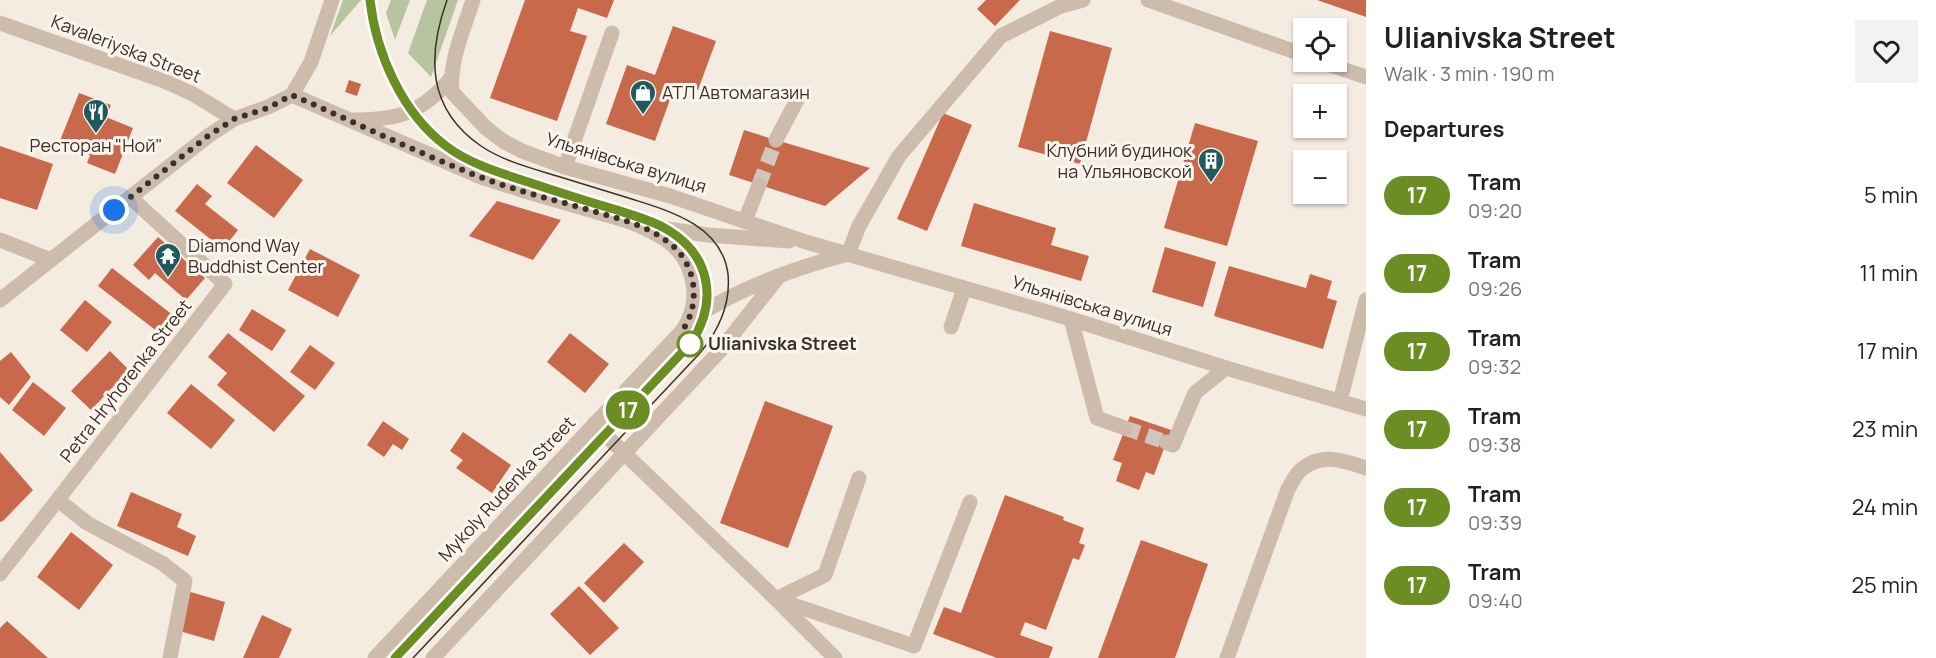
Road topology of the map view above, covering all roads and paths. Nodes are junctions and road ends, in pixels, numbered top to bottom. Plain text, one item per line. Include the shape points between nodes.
1 (332, 0) edge
2 (473, 0) edge
3 (1083, 0) edge
4 (1148, 0) edge
5 (0, 23) edge
6 (612, 33) dead end
7 (1293, 51) edge
8 (1347, 71) edge
9 (1366, 77) edge
10 (451, 85) junction
11 (292, 95) junction
12 (796, 100) dead end
13 (234, 119) junction
14 (348, 120) junction
15 (776, 140) tunnel mouth
16 (565, 167) junction
17 (759, 185) tunnel mouth
18 (130, 197) junction
19 (628, 221) junction
20 (745, 221) junction
21 (0, 240) edge
22 (806, 242) junction
23 (848, 254) junction
24 (51, 260) junction
25 (780, 275) junction
26 (963, 289) junction
27 (0, 300) edge
28 (1366, 300) edge
29 (1071, 319) junction
30 (690, 320) junction
31 (951, 327) dead end
32 (1226, 368) junction
33 (1340, 401) junction
34 (1366, 409) edge
35 (594, 424) junction
36 (1125, 428) tunnel mouth
37 (1166, 442) dead end
38 (625, 453) junction
39 (1366, 468) edge
40 (859, 478) dead end
41 (58, 500) junction
42 (970, 502) dead end
43 (0, 574) edge
44 (776, 599) junction
45 (170, 658) edge
46 (375, 658) edge
47 (433, 658) edge
48 (835, 658) edge
49 (1227, 658) edge

1 - 11 street via 311,62
2 - 10 street
3 - 23 street via 1061,6 1001,36 899,156 859,226
4 - 7 street
5 - 13 street, Kavaleriyska Street via 165,81
6 - 16 street
8 - 9 street
10 - 14 street via 397,117
10 - 16 street, Ульянівська вулиця via 473,116 503,141
11 - 13 street
11 - 14 street, Ульянівська вулиця
12 - 15 street
13 - 18 street
14 - 19 street, Ульянівська вулиця via 480,177
16 - 20 street, Ульянівська вулиця
17 - 20 street
18 - 24 street
18 - 41 street, Petra Hryhorenka Street via 225,284
19 - 22 street, Ульянівська вулиця via 708,235
19 - 30 street via 670,243 683,256 692,274
20 - 22 street, Ульянівська вулиця
21 - 24 street
22 - 23 street, Ульянівська вулиця
23 - 25 street, Mykoly Rudenka Street
23 - 26 street, Ульянівська вулиця
24 - 27 street
25 - 30 street, Mykoly Rudenka Street
25 - 38 street via 719,352
26 - 29 street, Ульянівська вулиця
26 - 31 street
28 - 33 street
29 - 32 street, Ульянівська вулиця
29 - 36 street via 1097,418
30 - 35 street, Mykoly Rudenka Street
32 - 33 street, Ульянівська вулиця
32 - 37 street via 1195,393 1173,445
33 - 34 street, Ульянівська вулиця
35 - 38 street
35 - 46 street, Mykoly Rudenka Street
38 - 44 street
38 - 47 street
39 - 49 street via 1336,458 1315,461 1300,470 1288,489
40 - 44 street via 825,575
41 - 43 street, Petra Hryhorenka Street
41 - 45 street via 87,523 162,562 185,581
42 - 44 street via 914,646
44 - 48 street

